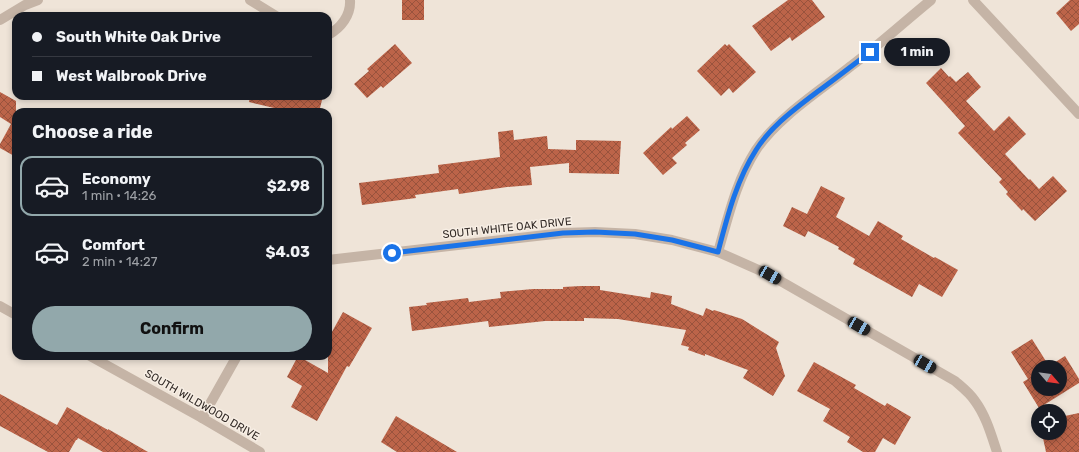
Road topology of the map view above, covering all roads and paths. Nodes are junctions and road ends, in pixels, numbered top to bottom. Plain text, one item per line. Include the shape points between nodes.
1 (38, 0) edge
2 (250, 0) edge
3 (350, 0) edge
4 (931, 0) edge
5 (973, 0) edge
6 (13, 12) edge
7 (270, 12) edge
8 (12, 13) edge
9 (0, 20) edge
10 (332, 33) edge
11 (1079, 114) edge
12 (718, 252) junction
13 (332, 260) edge
14 (0, 306) edge
15 (12, 313) edge
16 (97, 360) edge
17 (235, 360) edge
18 (202, 418) junction
19 (260, 452) edge
20 (997, 452) edge

1 - 6 street
2 - 7 street
3 - 10 street via 351,5 344,22
4 - 12 street via 772,129 756,150 744,173 732,202
5 - 11 street
8 - 9 street
12 - 13 street, SOUTH WHITE OAK DRIVE via 643,235 595,232 563,233
12 - 20 street, SOUTH WHITE OAK DRIVE via 770,275 955,381 975,401 986,419
14 - 15 street
16 - 18 street, SOUTH WILDWOOD DRIVE
17 - 18 street
18 - 19 street, SOUTH WILDWOOD DRIVE

